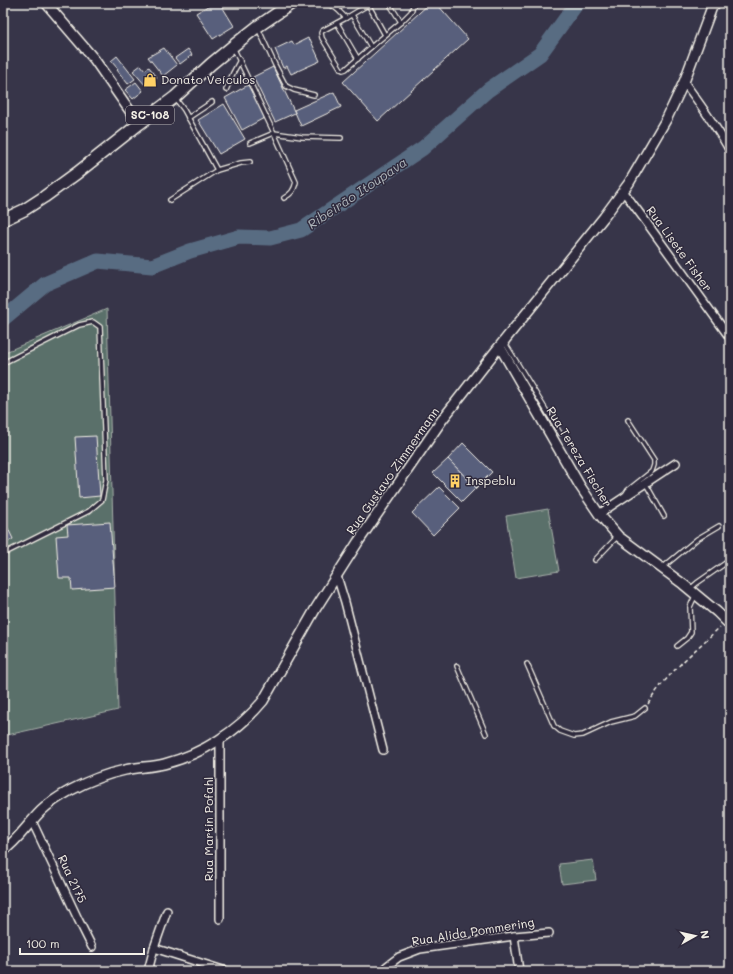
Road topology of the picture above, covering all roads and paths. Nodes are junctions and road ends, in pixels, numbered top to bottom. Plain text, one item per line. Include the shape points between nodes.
1 (46, 3) edge
2 (292, 3) edge
3 (315, 3) edge
4 (348, 3) edge
5 (389, 3) edge
6 (412, 3) edge
7 (716, 3) edge
8 (337, 10) junction
9 (352, 15) junction
10 (346, 18) junction
11 (401, 22) junction
12 (337, 23) junction
13 (257, 28) junction
14 (385, 35) junction
15 (233, 46) junction
16 (371, 47) junction
17 (358, 59) junction
18 (240, 60) junction
19 (684, 82) junction
20 (226, 90) dead end
21 (314, 95) dead end
22 (174, 97) junction
23 (212, 102) dead end
24 (188, 118) junction
25 (139, 124) junction
26 (274, 133) junction
27 (341, 138) dead end
28 (250, 143) dead end
29 (730, 151) edge
30 (250, 162) dead end
31 (217, 170) junction
32 (624, 192) junction
33 (284, 198) dead end
34 (170, 200) dead end
35 (3, 220) edge
36 (730, 338) edge
37 (502, 344) junction
38 (3, 363) edge
39 (628, 420) dead end
40 (560, 433) dead end
41 (676, 464) dead end
42 (646, 484) junction
43 (624, 498) junction
44 (599, 514) junction
45 (664, 516) dead end
46 (719, 526) dead end
47 (618, 536) junction
48 (3, 554) edge
49 (595, 560) dead end
50 (730, 560) edge
51 (662, 568) junction
52 (337, 576) junction
53 (693, 592) junction
54 (728, 624) edge
55 (676, 646) dead end
56 (527, 664) dead end
57 (457, 666) dead end
58 (645, 708) joint
59 (486, 734) dead end
60 (220, 740) junction
61 (383, 750) dead end
62 (32, 821) junction
63 (3, 851) edge
64 (167, 911) dead end
65 (220, 919) dead end
66 (549, 933) dead end
67 (514, 936) junction
68 (92, 946) dead end
69 (154, 948) junction
70 (3, 966) edge
71 (6, 971) edge
72 (148, 971) edge
73 (226, 971) edge
74 (382, 971) edge
75 (519, 971) edge

1 - 25 street via 94,59
2 - 13 main road, SC-108
3 - 8 lane via 331,5
4 - 8 lane
5 - 11 lane
6 - 11 lane via 411,12
7 - 19 street, Rua Gustavo Zimmermann via 712,7
8 - 10 lane
9 - 10 lane
9 - 14 lane via 370,6
9 - 16 lane
10 - 12 lane
11 - 14 lane
12 - 17 lane
12 - 17 lane via 321,32 322,38 341,69 346,70
13 - 15 main road, SC-108
13 - 21 lane via 286,86
14 - 16 lane
15 - 18 lane
15 - 22 main road, SC-108
16 - 17 lane
18 - 20 lane
18 - 26 lane
19 - 29 street
19 - 32 street, Rua Gustavo Zimmermann via 667,118
22 - 24 lane
22 - 25 main road, SC-108
23 - 24 lane
24 - 31 lane
25 - 35 main road, SC-108 via 44,197
26 - 27 lane
26 - 28 lane
26 - 33 lane via 296,182 295,189
30 - 31 lane
31 - 34 lane
32 - 36 street, Rua Lisete Fisher
32 - 37 street, Rua Gustavo Zimmermann
37 - 40 lane
37 - 44 street, Rua Tereza Fischer via 580,486
37 - 52 street, Rua Gustavo Zimmermann via 442,420
38 - 48 lane via 79,325 93,322 100,327 106,480 102,500 89,511
39 - 43 lane via 654,460 654,465 652,471 625,493
41 - 42 street
42 - 43 street
42 - 45 lane
43 - 44 street
44 - 47 street, Rua Tereza Fischer
46 - 51 lane via 697,539
47 - 49 lane
47 - 51 street, Rua Tereza Fischer
50 - 53 lane via 697,583
51 - 53 street, Rua Tereza Fischer
52 - 60 street, Rua Gustavo Zimmermann via 263,701
52 - 61 street
53 - 54 street, Rua Tereza Fischer
53 - 55 lane via 690,607 691,632
54 - 58 path via 664,682
56 - 58 lane via 554,726 560,732 574,736 583,735 611,722 635,716
57 - 59 lane
60 - 62 street, Rua Gustavo Zimmermann via 188,756 164,764 124,770 96,779 52,802
60 - 65 street, Rua Martin Pofahl
62 - 63 street, Rua Gustavo Zimmermann
62 - 68 street, Rua 2175
64 - 69 street
66 - 67 street, Rua Alida Pommering
67 - 74 street, Rua Alida Pommering via 420,949 399,957
67 - 75 street
69 - 72 street
69 - 73 street
70 - 71 path

